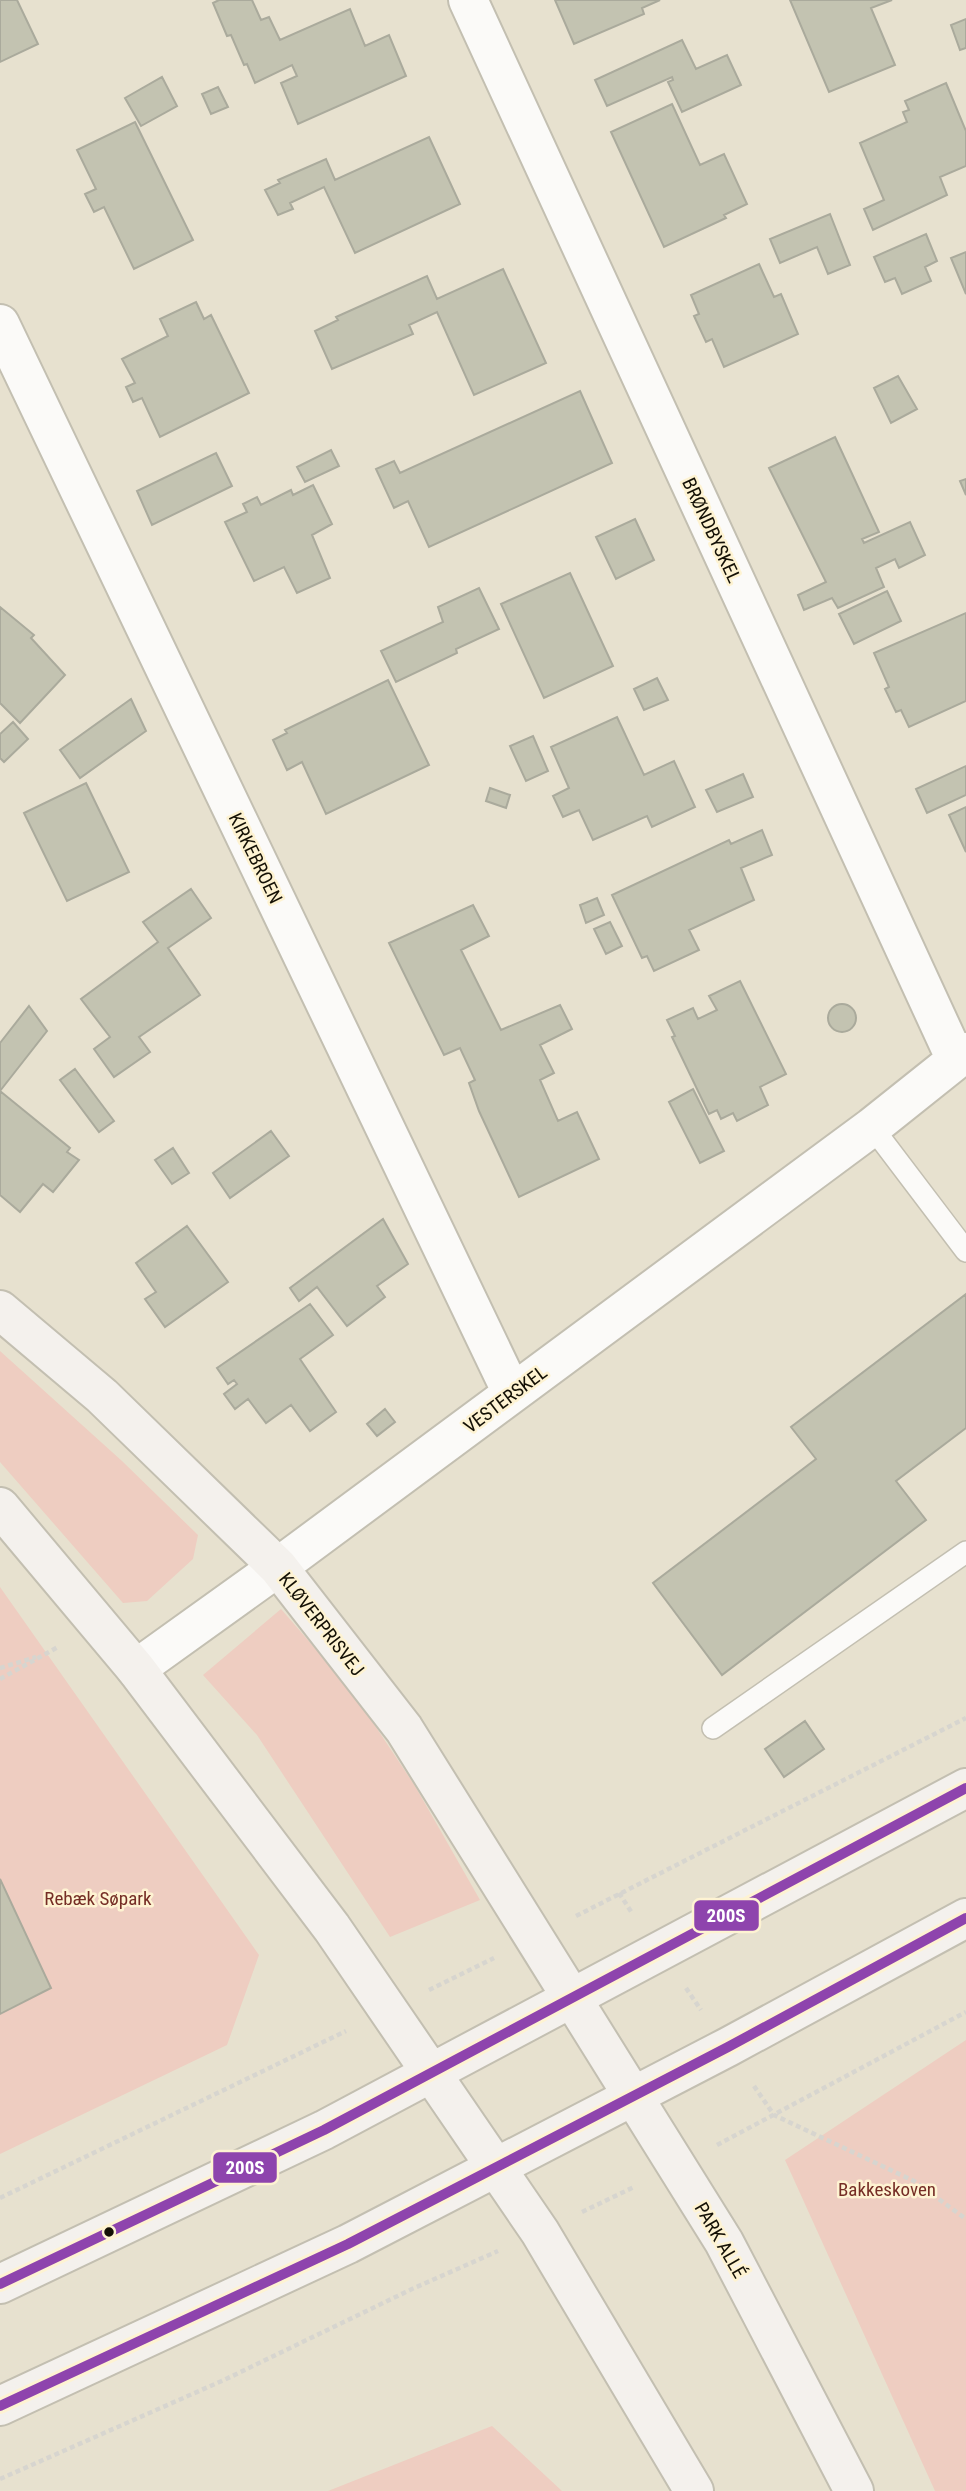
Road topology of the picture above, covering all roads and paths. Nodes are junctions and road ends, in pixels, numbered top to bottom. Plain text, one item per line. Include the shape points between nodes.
1 (468, 0) edge
2 (2, 334) edge
3 (961, 1056) edge
4 (872, 1127) junction
5 (966, 1251) edge
6 (0, 1310) edge
7 (512, 1393) junction
8 (0, 1507) edge
9 (966, 1552) edge
10 (278, 1567) junction
11 (98, 1623) junction
12 (47, 1654) junction
13 (0, 1668) edge
14 (136, 1669) junction
15 (0, 1679) edge
16 (966, 1718) edge
17 (713, 1728) dead end
18 (966, 1788) edge
19 (619, 1893) junction
20 (966, 1918) edge
21 (533, 1939) junction
22 (659, 1951) junction
23 (571, 1999) junction
24 (388, 2010) junction
25 (966, 2012) edge
26 (728, 2047) junction
27 (432, 2073) junction
28 (632, 2097) junction
29 (774, 2115) junction
30 (676, 2166) junction
31 (496, 2167) junction
32 (0, 2198) edge
33 (966, 2219) edge
34 (540, 2232) junction
35 (0, 2284) edge
36 (0, 2406) edge
37 (0, 2479) edge
38 (694, 2491) edge
39 (854, 2491) edge

1 - 3 street, BRØNDBYSKEL
2 - 7 street, KIRKEBROEN
3 - 4 street, VESTERSKEL
4 - 5 lane
4 - 7 street, VESTERSKEL
6 - 10 street, KLØVERPRISVEJ via 102,1396
7 - 10 street, VESTERSKEL
8 - 11 street
9 - 17 lane
10 - 14 street, VESTERSKEL
10 - 21 street, KLØVERPRISVEJ via 404,1729
11 - 12 path
11 - 14 street
12 - 13 path
12 - 15 path
14 - 24 street via 332,1928
16 - 19 path
18 - 22 street
19 - 21 path
19 - 22 path
20 - 26 street
21 - 23 street, KLØVERPRISVEJ
21 - 24 path
22 - 23 street
22 - 26 path
23 - 27 street
23 - 28 street, PARK ALLÉ
24 - 27 street
24 - 32 path
25 - 29 path
26 - 28 street
26 - 29 path
27 - 31 street
27 - 35 street via 324,2130
28 - 30 street, PARK ALLÉ
28 - 31 street
29 - 30 path
29 - 33 path via 914,2181
30 - 34 path
30 - 39 street, PARK ALLÉ via 724,2242
31 - 34 street
31 - 36 street via 348,2244
34 - 37 path
34 - 38 street

